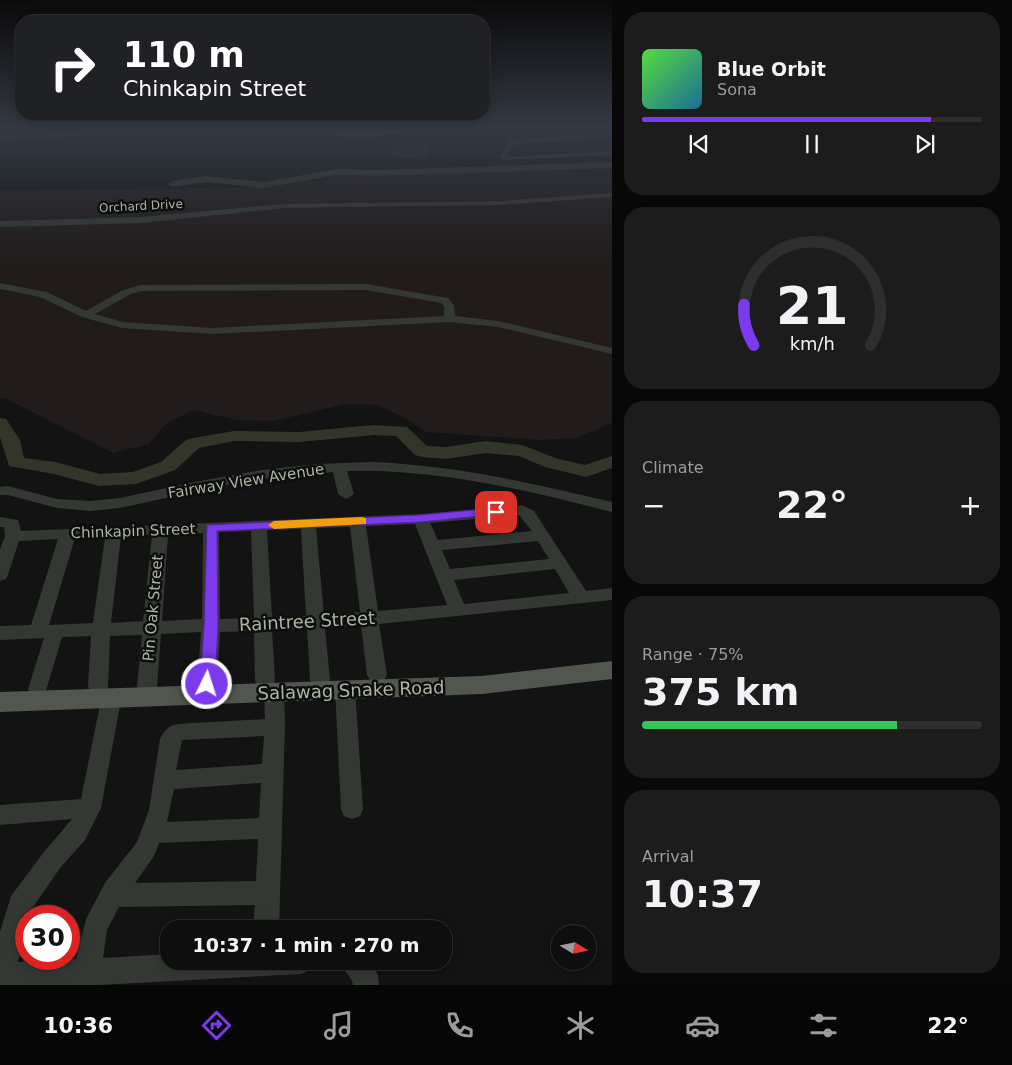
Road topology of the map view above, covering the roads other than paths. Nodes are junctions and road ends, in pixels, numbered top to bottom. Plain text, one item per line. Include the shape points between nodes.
1 (612, 195) edge
2 (1, 225) edge
3 (0, 286) edge
4 (86, 315) junction
5 (450, 319) junction
6 (612, 351) edge
7 (339, 467) junction
8 (3, 489) edge
9 (346, 494) dead end
10 (612, 507) edge
11 (421, 518) junction
12 (357, 521) junction
13 (0, 522) edge
14 (308, 523) junction
15 (258, 526) junction
16 (211, 528) junction
17 (160, 530) junction
18 (114, 532) junction
19 (68, 534) junction
20 (543, 535) junction
21 (14, 536) junction
22 (432, 546) junction
23 (560, 563) junction
24 (444, 575) junction
25 (0, 576) edge
26 (612, 594) edge
27 (581, 598) junction
28 (458, 610) junction
29 (370, 618) junction
30 (316, 622) junction
31 (261, 624) junction
32 (211, 626) junction
33 (151, 628) junction
34 (101, 629) junction
35 (47, 632) junction
36 (2, 637) edge
37 (612, 670) edge
38 (377, 675) dead end
39 (320, 680) dead end
40 (207, 684) dead end
41 (147, 687) dead end
42 (269, 687) junction
43 (38, 689) dead end
44 (345, 689) junction
45 (104, 694) junction
46 (0, 702) edge
47 (275, 724) junction
48 (272, 774) junction
49 (164, 780) junction
50 (90, 808) junction
51 (352, 809) dead end
52 (2, 817) edge
53 (270, 828) junction
54 (151, 833) junction
55 (267, 892) junction
56 (112, 895) junction
57 (266, 920) edge
58 (181, 970) edge
59 (360, 970) edge
60 (1, 978) edge
61 (86, 979) edge
62 (366, 985) edge

1 - 2 street, Orchard Drive via 498,203 284,206 141,220
3 - 4 street via 42,294
4 - 5 street via 122,325 212,331
4 - 5 street via 140,288 366,287 444,300 449,306
5 - 6 street via 498,324
7 - 8 street, Fairway View Avenue via 278,472 190,487 118,505 71,506
7 - 9 street
7 - 10 street, Fairway View Avenue via 452,473 515,483
11 - 12 street, Chinkapin Street
11 - 20 street, Chinkapin Street via 522,510 529,514
11 - 22 street
12 - 14 street, Chinkapin Street
12 - 29 street
13 - 21 street via 12,523
14 - 15 street, Chinkapin Street
14 - 30 street
15 - 16 street, Chinkapin Street
15 - 31 street
16 - 17 street, Chinkapin Street
16 - 32 street
17 - 18 street, Chinkapin Street
17 - 33 street, Pin Oak Street
18 - 19 street, Chinkapin Street
18 - 34 street
19 - 21 street, Chinkapin Street
19 - 35 street
20 - 22 street
20 - 23 street
21 - 25 street
22 - 24 street
23 - 24 street
23 - 27 street
24 - 28 street
26 - 27 street, Raintree Street
27 - 28 street, Raintree Street
28 - 29 street, Raintree Street
29 - 30 street, Raintree Street
29 - 38 street
30 - 31 street, Raintree Street
30 - 39 street
31 - 32 street, Raintree Street
31 - 42 street
32 - 33 street, Raintree Street
32 - 40 street
33 - 34 street, Raintree Street
33 - 41 street, Pin Oak Street
34 - 35 street, Raintree Street
34 - 45 street
35 - 36 street, Raintree Street
35 - 43 street
37 - 44 main road, Salawag Snake Road via 482,685
42 - 44 main road, Salawag Snake Road
42 - 45 main road, Salawag Snake Road
42 - 47 street
44 - 51 street
45 - 46 main road, Salawag Snake Road
45 - 50 street
47 - 48 street
47 - 49 street via 258,728 178,732 170,739
48 - 49 street
48 - 53 street
49 - 54 street via 160,810
50 - 52 street
50 - 60 street via 77,833 52,860 20,905
53 - 54 street
53 - 55 street
54 - 56 street via 146,848
55 - 56 street
55 - 57 street
56 - 61 street via 95,928
58 - 61 street
59 - 62 street via 365,975
60 - 61 street

